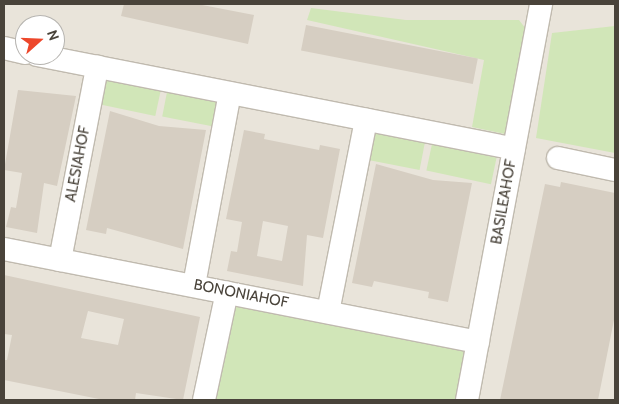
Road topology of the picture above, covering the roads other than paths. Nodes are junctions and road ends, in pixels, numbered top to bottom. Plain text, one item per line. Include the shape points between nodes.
1 (541, 4) edge
2 (65, 61) edge
3 (97, 67) junction
4 (230, 93) junction
5 (366, 120) junction
6 (514, 149) junction
7 (558, 158) dead end
8 (615, 170) edge
9 (4, 248) edge
10 (60, 260) junction
11 (194, 285) junction
12 (227, 292) junction
13 (328, 312) junction
14 (478, 342) junction
15 (204, 400) edge
16 (466, 400) edge

1 - 6 street, BASILEAHOF
2 - 3 street
3 - 4 street
3 - 10 street, ALESIAHOF
4 - 5 street
4 - 11 street
5 - 6 street
5 - 13 street
6 - 14 street, BASILEAHOF
7 - 8 street
9 - 10 street, BONONIAHOF
10 - 11 street, BONONIAHOF
11 - 12 street, BONONIAHOF
12 - 13 street, BONONIAHOF
12 - 15 street
13 - 14 street, BONONIAHOF
14 - 16 street, BASILEAHOF

